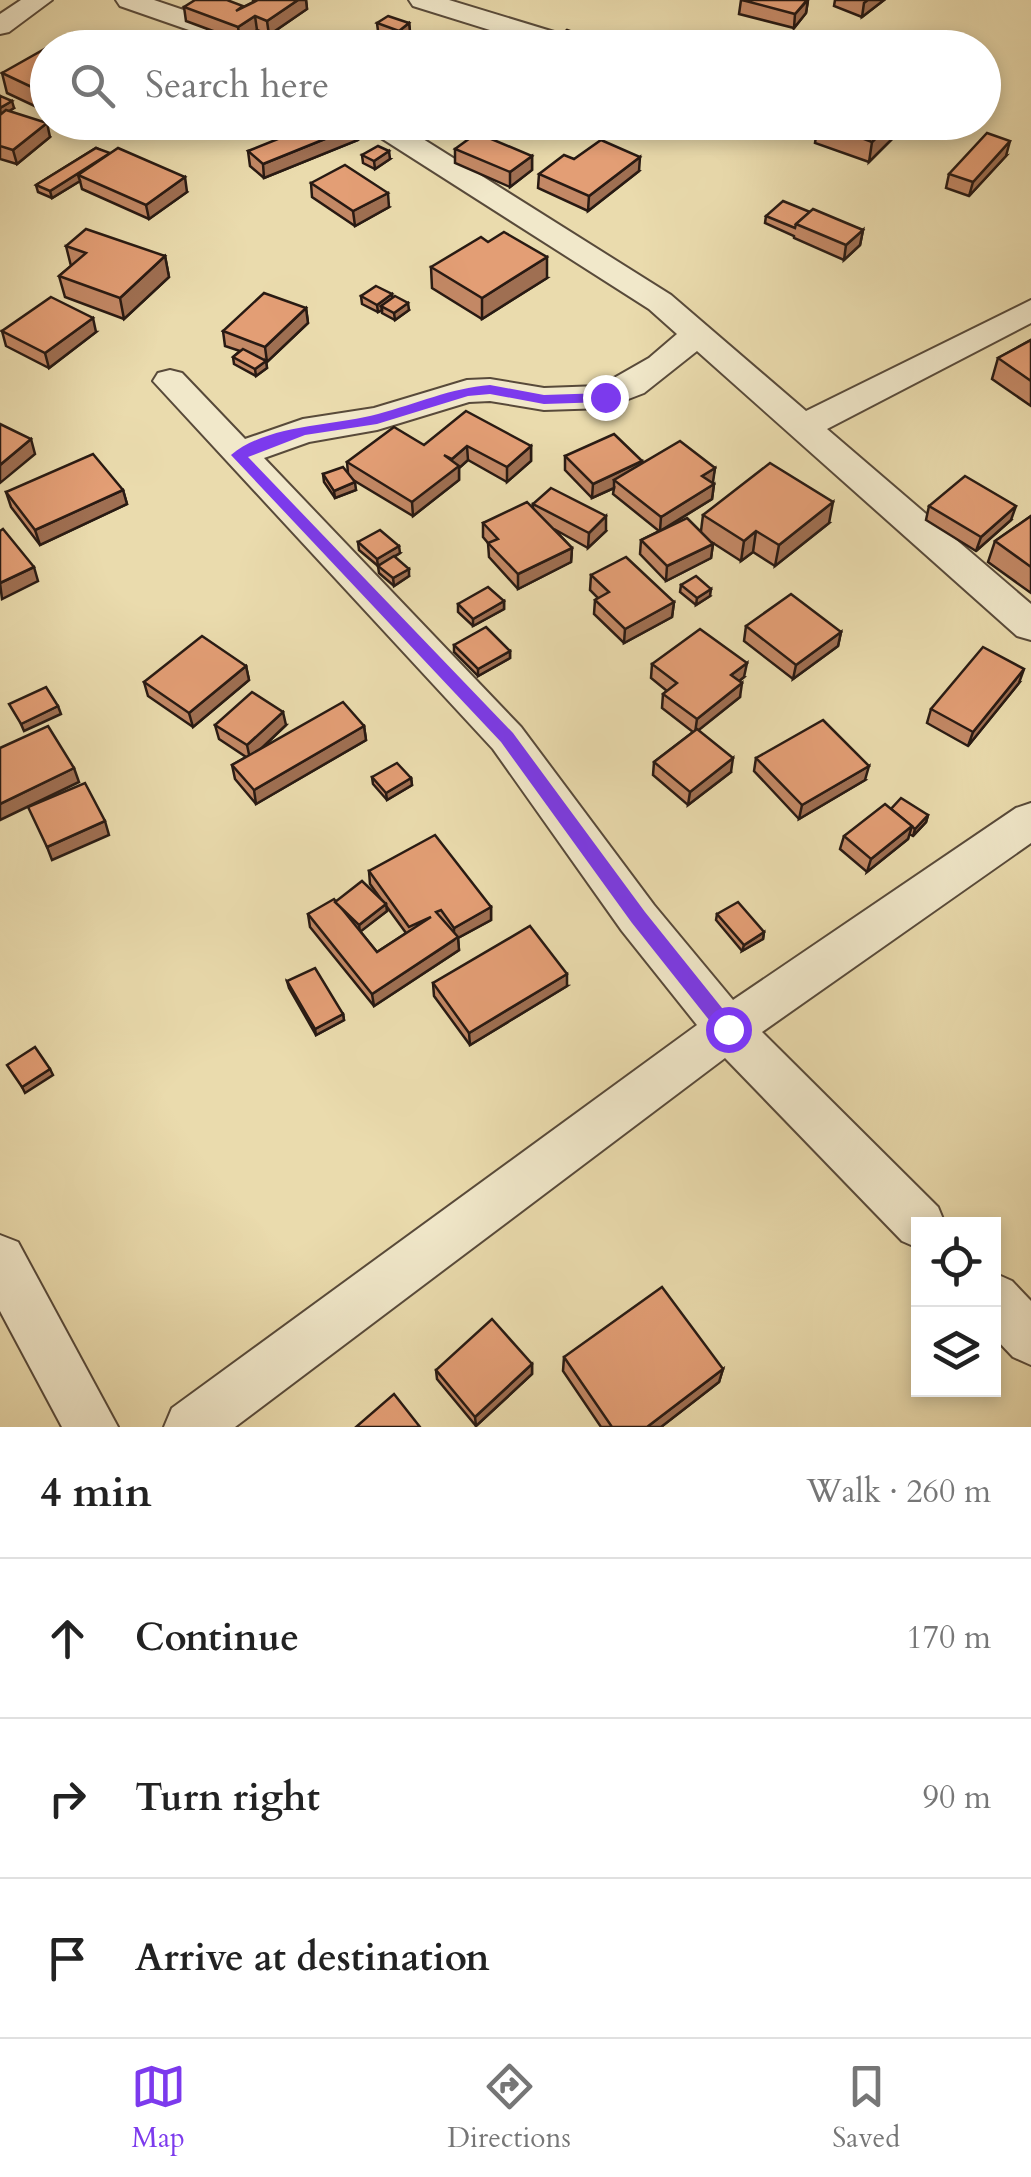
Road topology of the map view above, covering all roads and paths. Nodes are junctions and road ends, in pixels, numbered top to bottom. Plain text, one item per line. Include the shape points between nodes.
1 (39, 0) edge
2 (129, 0) edge
3 (422, 0) edge
4 (0, 26) edge
5 (210, 30) edge
6 (518, 30) edge
7 (404, 140) edge
8 (1031, 310) edge
9 (694, 335) junction
10 (170, 381) dead end
11 (800, 428) junction
12 (238, 455) junction
13 (1031, 626) edge
14 (1031, 820) edge
15 (728, 1029) junction
16 (913, 1217) edge
17 (0, 1260) edge
18 (1001, 1307) edge
19 (1031, 1339) edge
20 (91, 1427) edge
21 (191, 1427) edge

1 - 4 street
2 - 5 street
3 - 6 street
7 - 9 street via 660,302
8 - 11 street
9 - 11 street
9 - 12 street via 661,366 605,397 467,391 377,420 303,431
10 - 12 street
11 - 13 street
12 - 15 street via 507,738
14 - 15 street
15 - 16 street
15 - 21 street
17 - 20 street
18 - 19 street

